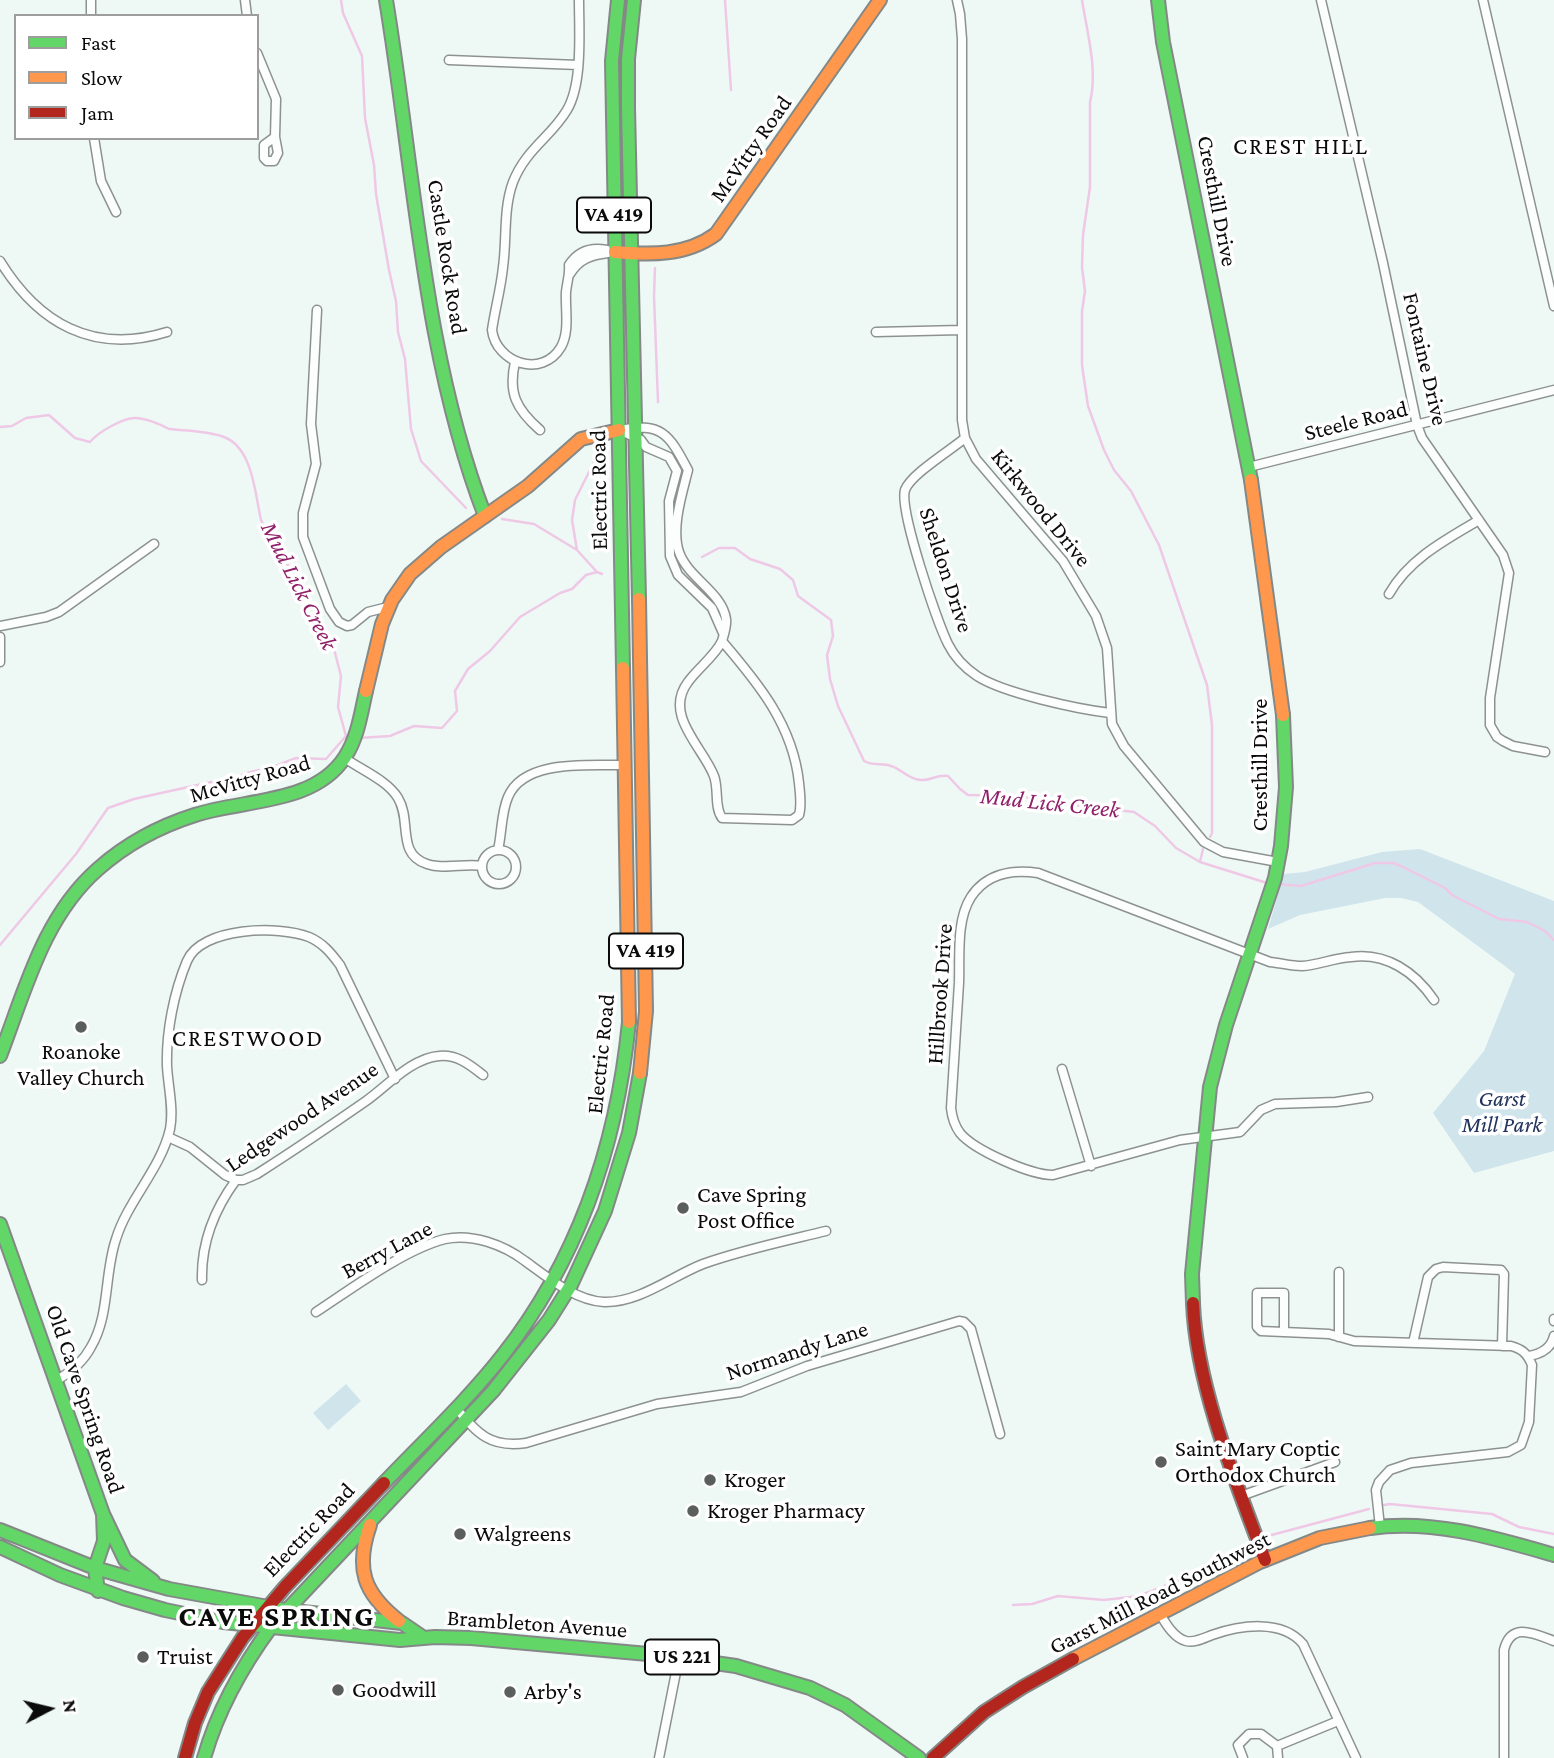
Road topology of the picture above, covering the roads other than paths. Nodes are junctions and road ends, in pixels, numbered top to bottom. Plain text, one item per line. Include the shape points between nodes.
1 (386, 0) edge
2 (579, 0) edge
3 (618, 0) edge
4 (634, 0) edge
5 (880, 0) edge
6 (957, 0) edge
7 (1158, 0) edge
8 (1321, 0) edge
9 (1482, 0) edge
10 (259, 58) edge
11 (449, 60) dead end
12 (578, 65) junction
13 (275, 137) dead end
14 (94, 140) edge
15 (116, 212) dead end
16 (615, 252) junction
17 (632, 253) junction
18 (0, 261) edge
19 (1554, 306) edge
20 (317, 310) dead end
21 (961, 330) junction
22 (167, 332) dead end
23 (876, 332) dead end
24 (515, 362) junction
25 (1554, 390) edge
26 (1418, 425) junction
27 (540, 430) dead end
28 (619, 430) junction
29 (636, 433) junction
30 (965, 438) junction
31 (1248, 467) junction
32 (485, 516) junction
33 (1479, 520) junction
34 (154, 544) dead end
35 (1389, 594) dead end
36 (388, 607) junction
37 (0, 626) edge
38 (0, 638) edge
39 (722, 641) junction
40 (0, 662) edge
41 (1110, 713) junction
42 (1545, 752) dead end
43 (346, 759) junction
44 (626, 765) junction
45 (498, 850) junction
46 (1278, 862) junction
47 (482, 866) junction
48 (1249, 955) junction
49 (1434, 1000) dead end
50 (0, 1056) edge
51 (1062, 1069) dead end
52 (483, 1075) dead end
53 (395, 1079) junction
54 (1368, 1097) dead end
55 (168, 1137) junction
56 (1206, 1137) junction
57 (1091, 1166) junction
58 (236, 1180) junction
59 (0, 1224) edge
60 (826, 1231) dead end
61 (1339, 1272) dead end
62 (202, 1280) dead end
63 (554, 1280) junction
64 (568, 1289) junction
65 (316, 1312) dead end
66 (1284, 1332) junction
67 (1554, 1336) edge
68 (1339, 1337) junction
69 (1413, 1343) junction
70 (1502, 1346) junction
71 (1529, 1356) junction
72 (57, 1380) junction
73 (456, 1408) junction
74 (466, 1420) junction
75 (1000, 1434) dead end
76 (1335, 1462) dead end
77 (1241, 1496) junction
78 (103, 1514) junction
79 (374, 1516) junction
80 (1380, 1527) junction
81 (0, 1530) edge
82 (0, 1547) edge
83 (1554, 1555) edge
84 (1265, 1560) junction
85 (95, 1568) junction
86 (169, 1589) junction
87 (98, 1591) junction
88 (265, 1606) junction
89 (285, 1610) junction
90 (1160, 1614) junction
91 (402, 1623) junction
92 (250, 1626) junction
93 (269, 1629) junction
94 (421, 1636) junction
95 (1554, 1641) edge
96 (679, 1657) junction
97 (1338, 1721) junction
98 (1277, 1746) junction
99 (185, 1758) edge
100 (204, 1758) edge
101 (659, 1758) edge
102 (919, 1758) edge
103 (933, 1758) edge
104 (1243, 1758) edge
105 (1278, 1758) edge
106 (1356, 1758) edge
107 (1504, 1758) edge

1 - 32 main road, Castle Rock Road via 429,295 468,467
2 - 12 street
3 - 16 main road, Electric Road / VA 419 via 612,61
4 - 17 main road, Electric Road / VA 419 via 628,83
5 - 17 main road, McVitty Road via 716,234 688,249
6 - 21 street, Kirkwood Drive via 962,39
7 - 31 main road, Cresthill Drive
8 - 26 street, Fontaine Drive
9 - 19 street
10 - 13 street via 276,99
11 - 12 street
12 - 24 street via 568,109 530,152 508,200 504,264 492,330 499,350
14 - 15 street via 101,181
16 - 17 main road, McVitty Road
16 - 24 street via 602,248 574,257 569,265 561,347 538,363
16 - 28 main road, Electric Road / VA 419
17 - 29 main road, Electric Road / VA 419
18 - 22 street via 21,292 58,323 102,338 144,338
20 - 36 street via 312,424 316,464 303,513 303,537 339,622 352,625 368,612
21 - 23 street
21 - 30 street, Kirkwood Drive
24 - 27 street via 511,383 516,402
25 - 26 street, Steele Road
26 - 31 street, Steele Road
26 - 33 street, Fontaine Drive via 1422,438
28 - 29 street
28 - 32 main road, McVitty Road via 581,439 528,486
28 - 44 main road, Electric Road / VA 419
29 - 39 street via 646,447 669,457 677,471 669,501 670,556 678,575 712,608
29 - 39 street via 652,427 661,431 688,470 678,549 684,564 723,611
29 - 64 main road, Electric Road / VA 419 via 644,1045 636,1106 618,1175
30 - 41 street, Kirkwood Drive via 986,473 1063,561 1096,616 1107,648
30 - 41 street, Sheldon Drive via 911,481 904,498 915,547 948,645 966,667 987,681 1045,700
31 - 46 main road, Cresthill Drive via 1283,709 1285,814
32 - 36 main road, McVitty Road via 419,564
33 - 35 street via 1412,565
33 - 42 street, Fontaine Drive via 1503,555 1509,573 1490,724 1503,741
34 - 37 street via 59,612
36 - 43 main road, McVitty Road
38 - 40 street
39 - 39 street via 756,682 789,737 800,800 795,819 725,819 719,814 714,775 685,730 681,711 684,687
41 - 46 street, Kirkwood Drive via 1124,746 1204,842 1223,852
43 - 47 street via 399,799 406,842 418,860 433,866
43 - 50 main road, McVitty Road via 329,776 303,790 168,825 128,847 88,878 45,943
44 - 45 street via 549,768 527,774 506,801
44 - 63 main road, Electric Road / VA 419 via 630,1012 624,1080 602,1173 574,1244
45 - 47 street via 487,855
45 - 47 street via 515,859 512,879 502,885 490,882
46 - 48 main road, Cresthill Drive
48 - 49 street, Hillbrook Drive via 1303,966 1353,956 1381,959 1405,970
48 - 56 main road, Cresthill Drive via 1215,1063
48 - 57 street, Hillbrook Drive via 1038,873 1017,871 993,877 971,897 961,935 951,1108 956,1128 996,1157 1032,1173 1053,1175
51 - 57 street
52 - 53 street, Ledgewood Avenue via 459,1059 439,1056
53 - 55 street via 340,965 325,946 308,936 287,932 214,937 190,955 174,1007 167,1056 172,1116
53 - 58 street, Ledgewood Avenue via 257,1174
54 - 56 street, Hillbrook Drive via 1275,1104 1261,1110 1240,1132
55 - 58 street
55 - 72 street via 122,1222 97,1336 77,1366
56 - 57 street, Hillbrook Drive
56 - 77 main road, Cresthill Drive via 1192,1274 1194,1326 1206,1386
58 - 62 street, Ledgewood Avenue via 210,1225
59 - 72 main road, Old Cave Spring Road
60 - 64 street, Berry Lane via 704,1264 623,1300 591,1300
61 - 68 street
63 - 64 street, Berry Lane
63 - 65 street, Berry Lane via 507,1249 472,1239 449,1239 397,1261
63 - 73 main road, Electric Road / VA 419 via 516,1339
64 - 74 main road, Electric Road / VA 419 via 526,1353
66 - 66 street via 1258,1329 1257,1293 1284,1293
66 - 68 street
67 - 71 street via 1544,1351
68 - 69 street
69 - 70 street
69 - 70 street via 1428,1277 1436,1269 1455,1268 1501,1270 1504,1274
70 - 71 street via 1519,1348
71 - 80 street via 1529,1422 1521,1445 1508,1452 1410,1463 1390,1470 1376,1490
72 - 78 main road, Old Cave Spring Road
73 - 74 street, Normandy Lane
73 - 88 main road, Electric Road / VA 419
74 - 75 street, Normandy Lane via 495,1442 526,1443 657,1404 741,1392 807,1366 960,1321 971,1329
74 - 79 main road, Electric Road / VA 419
76 - 77 street
77 - 84 main road, Cresthill Drive
78 - 85 main road, Old Cave Spring Road via 104,1541
78 - 86 main road via 125,1560
79 - 89 main road, Electric Road / VA 419
79 - 91 main road via 363,1542 365,1581 384,1611
80 - 83 main road, Garst Mill Road Southwest via 1430,1526
80 - 84 main road, Garst Mill Road Southwest via 1332,1536
81 - 85 main road, Brambleton Avenue / US 221
82 - 87 main road, Brambleton Avenue / US 221
84 - 90 main road, Garst Mill Road Southwest
85 - 86 main road, Brambleton Avenue / US 221
85 - 87 main road, Old Cave Spring Road
86 - 88 main road, Brambleton Avenue / US 221
87 - 92 main road, Brambleton Avenue / US 221
88 - 89 main road, Brambleton Avenue / US 221
88 - 92 main road, Electric Road / VA 419
89 - 91 main road, Brambleton Avenue / US 221
89 - 93 main road, Electric Road / VA 419
90 - 97 street via 1185,1641 1265,1626 1290,1632 1303,1644
90 - 103 main road, Garst Mill Road Southwest via 1002,1700
91 - 94 main road, Brambleton Avenue / US 221
92 - 93 main road, Brambleton Avenue / US 221
92 - 99 main road, Electric Road / VA 419 via 209,1690
93 - 94 main road, Brambleton Avenue / US 221 via 400,1640
93 - 100 main road, Electric Road / VA 419 via 229,1690
94 - 96 main road, Brambleton Avenue / US 221
95 - 107 street via 1524,1631 1508,1639 1504,1650
96 - 101 street
96 - 102 main road, Brambleton Avenue / US 221 via 725,1663 788,1681 844,1705
97 - 98 street
97 - 106 street
98 - 104 street via 1261,1734 1249,1734 1238,1745
98 - 105 street

